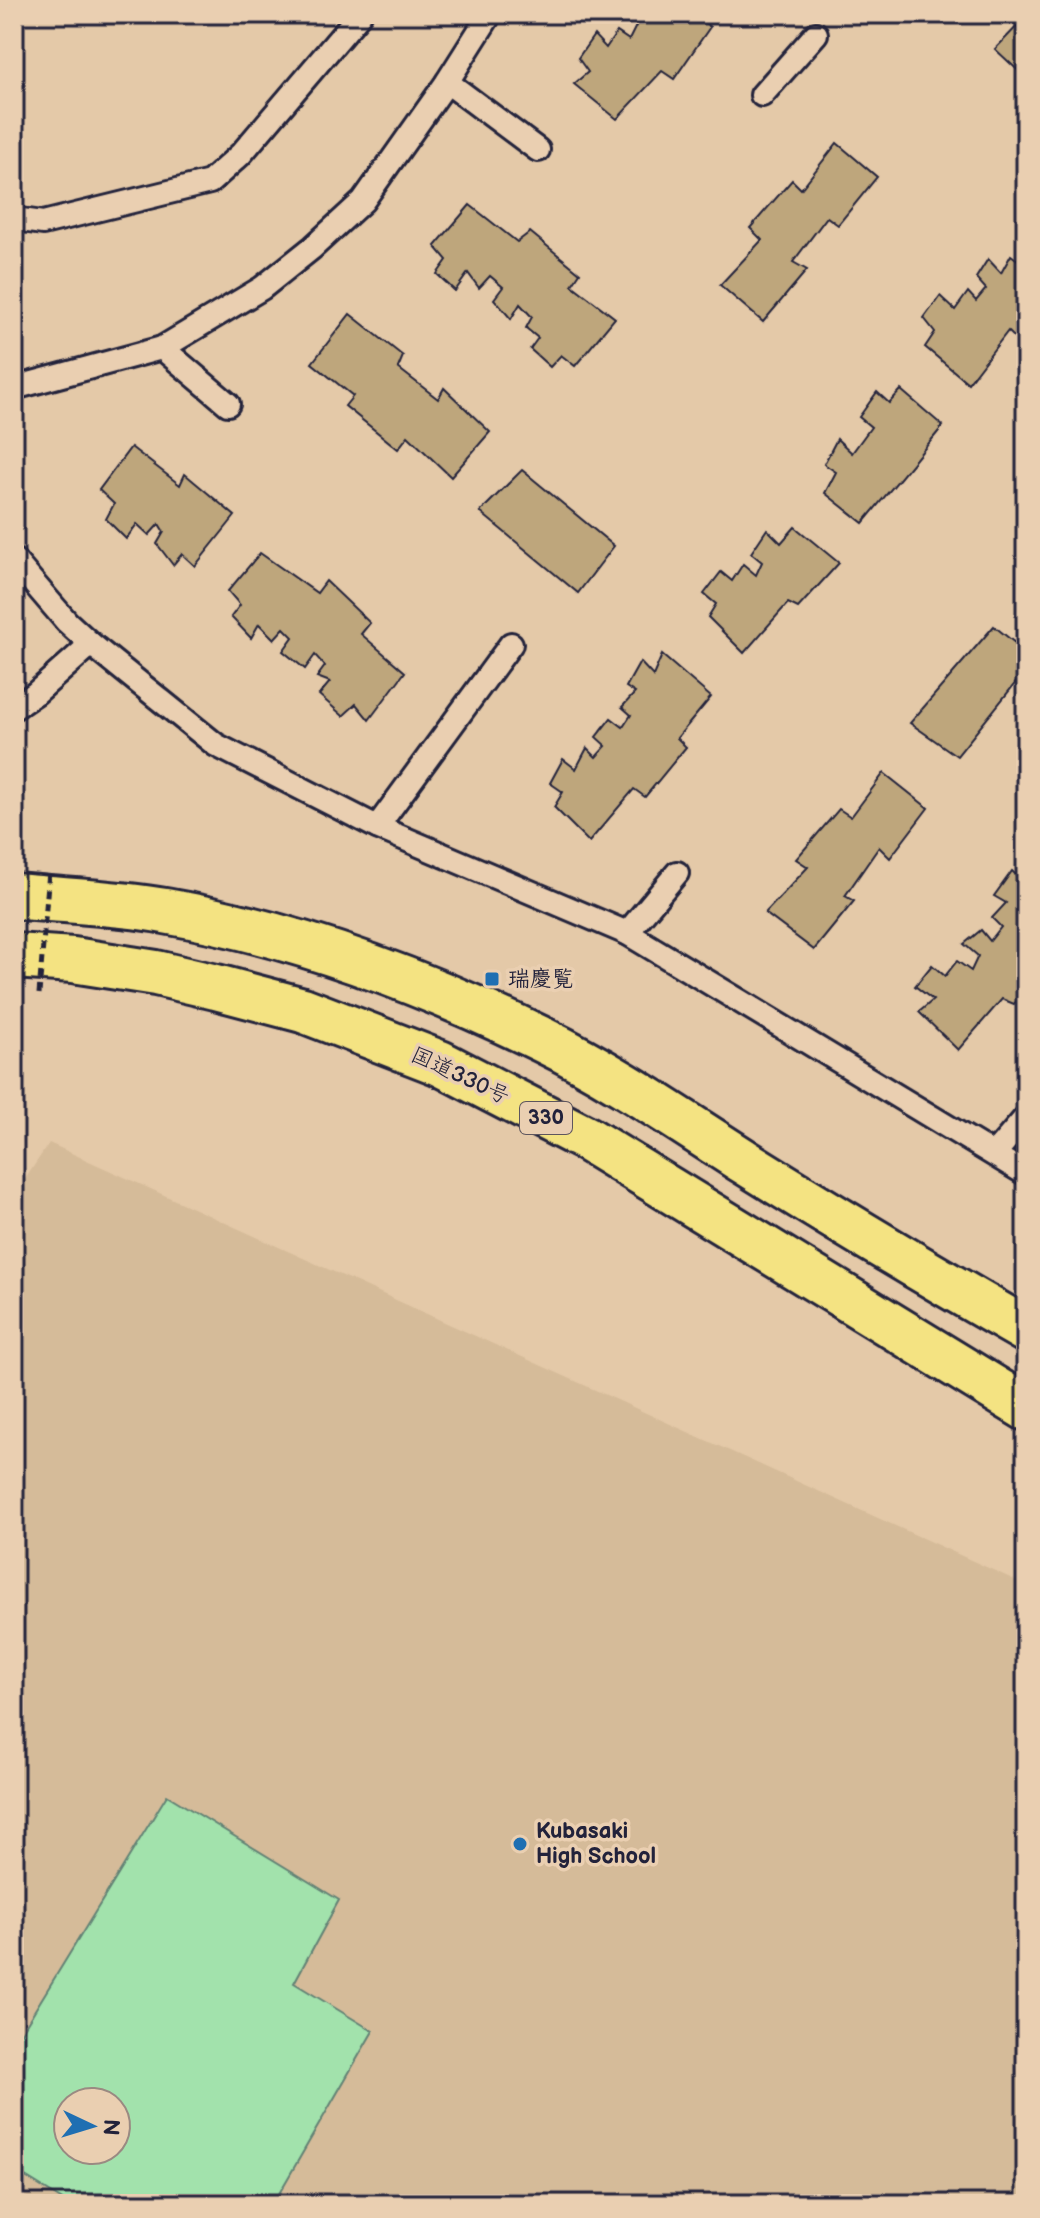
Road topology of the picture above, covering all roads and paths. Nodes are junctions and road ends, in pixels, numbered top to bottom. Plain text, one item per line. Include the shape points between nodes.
1 (360, 14) edge
2 (490, 14) edge
3 (816, 34) dead end
4 (447, 82) junction
5 (762, 95) dead end
6 (538, 150) dead end
7 (14, 219) edge
8 (162, 348) junction
9 (14, 388) edge
10 (228, 404) dead end
11 (14, 560) edge
12 (91, 644) junction
13 (511, 644) dead end
14 (14, 708) edge
15 (377, 827) junction
16 (49, 871) dead end
17 (677, 873) dead end
18 (14, 896) edge
19 (627, 933) junction
20 (14, 956) edge
21 (39, 994) dead end
22 (1026, 1117) edge
23 (995, 1153) junction
24 (1026, 1174) edge
25 (1026, 1330) edge
26 (1026, 1408) edge

1 - 7 lane via 241,154 210,182 43,223
2 - 4 lane
3 - 5 lane
4 - 6 lane
4 - 8 lane via 363,201 262,288
8 - 9 lane
8 - 10 lane
11 - 12 lane
12 - 14 lane
12 - 15 lane via 216,745
13 - 15 lane
15 - 19 lane
16 - 21 path, bridge
17 - 19 lane
18 - 25 highway via 163,910 236,926 467,1006 622,1084 887,1251
19 - 23 lane
20 - 26 highway, 国道330号 / 330 via 73,960 216,987 303,1010 440,1063 587,1139
22 - 23 lane
23 - 24 lane

